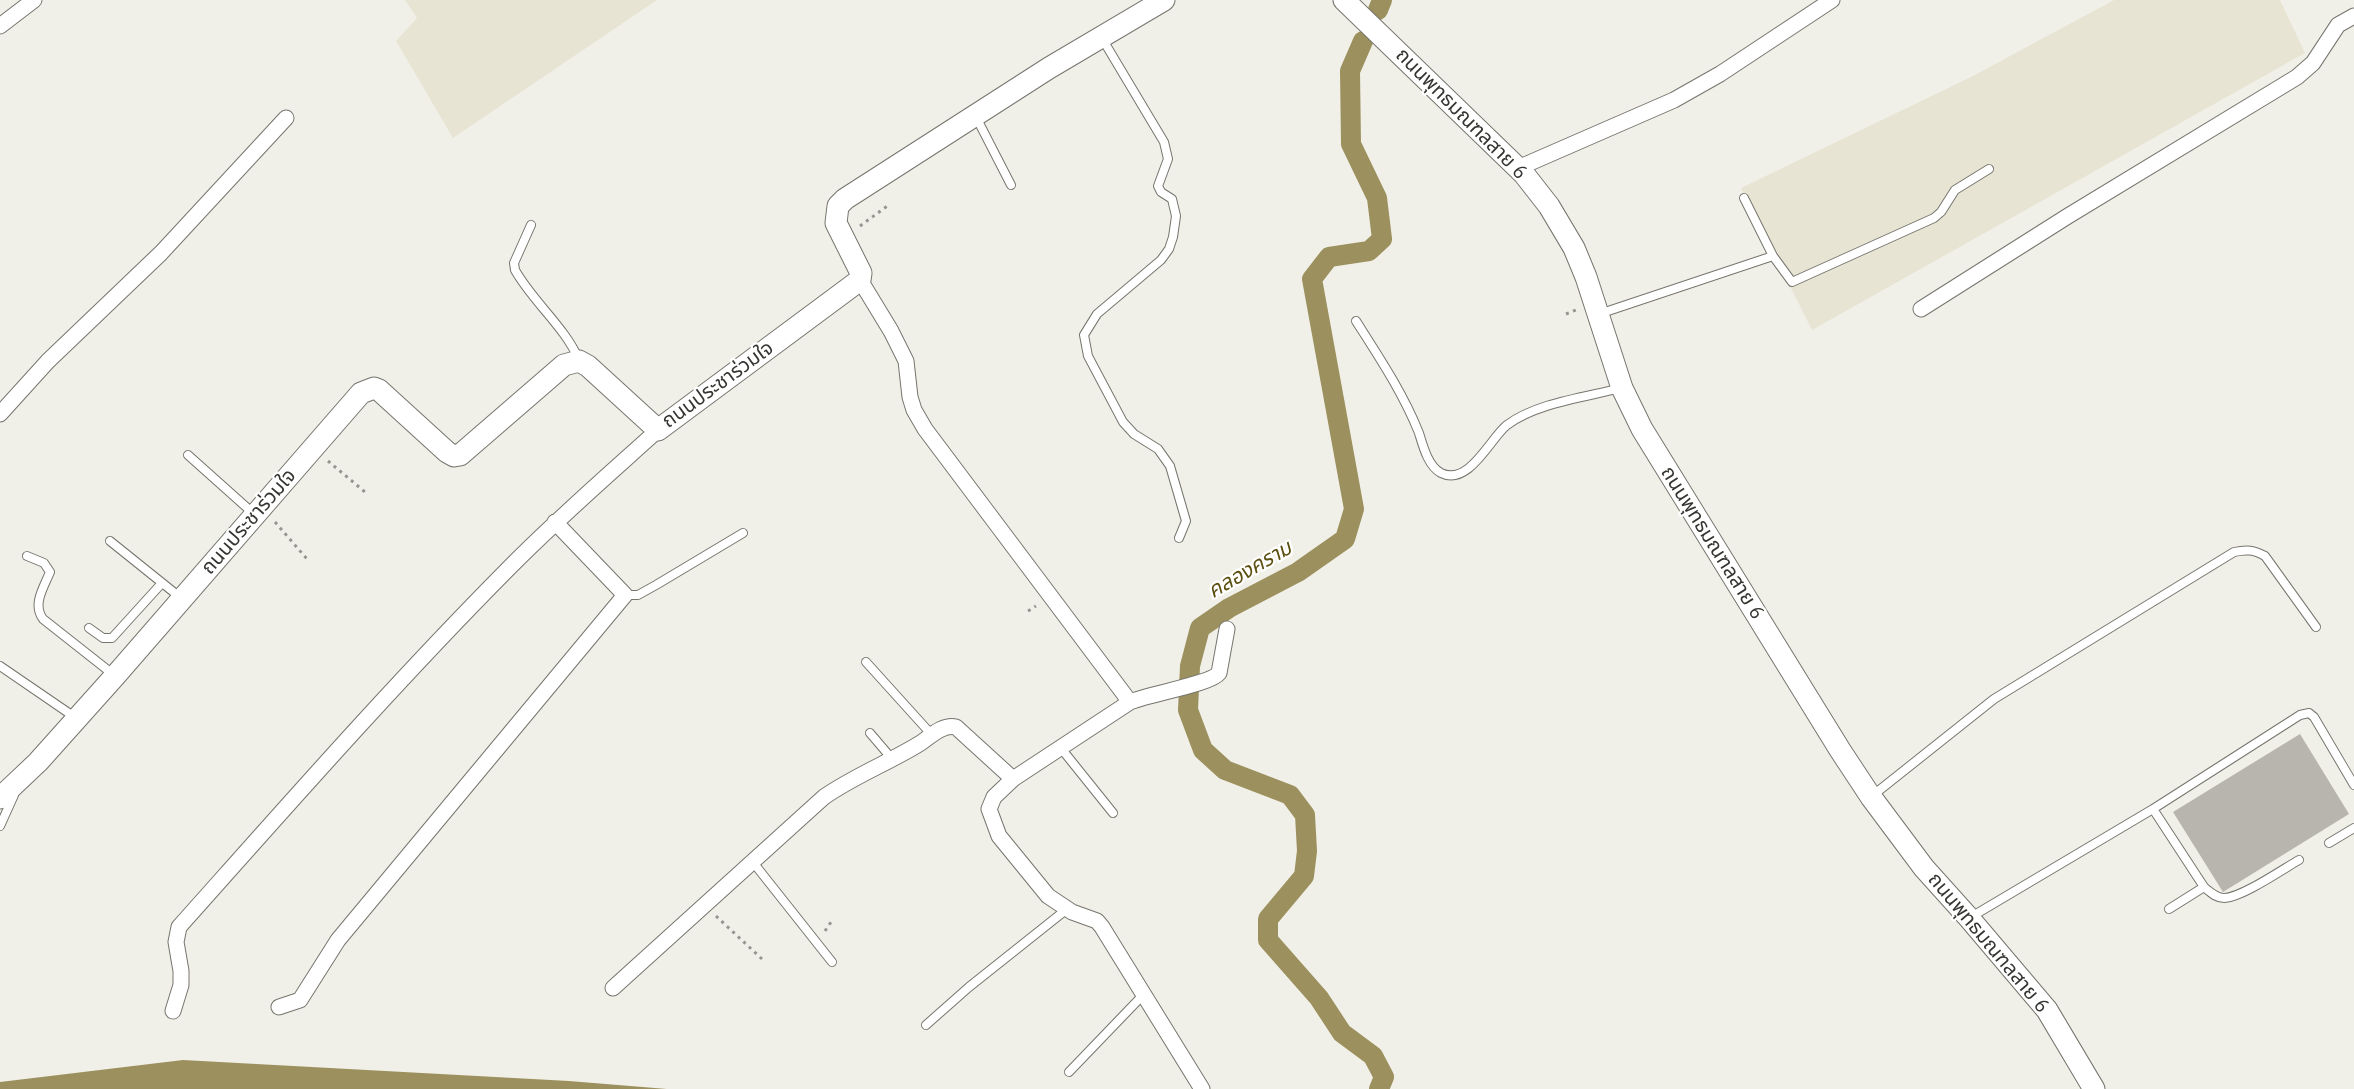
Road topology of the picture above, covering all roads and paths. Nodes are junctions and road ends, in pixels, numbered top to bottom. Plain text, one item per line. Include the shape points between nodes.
1 (34, 0) edge
2 (1164, 0) edge
3 (1344, 0) edge
4 (1832, 0) edge
5 (2354, 16) edge
6 (0, 26) edge
7 (1102, 38) junction
8 (976, 116) junction
9 (286, 118) dead end
10 (1518, 168) junction
11 (1989, 169) dead end
12 (1011, 185) dead end
13 (1744, 198) dead end
14 (890, 204) dead end
15 (531, 225) dead end
16 (844, 238) junction
17 (1773, 256) junction
18 (860, 280) junction
19 (1921, 309) dead end
20 (1597, 314) junction
21 (1356, 321) dead end
22 (579, 361) junction
23 (1622, 388) junction
24 (0, 414) edge
25 (658, 430) junction
26 (312, 449) junction
27 (188, 455) dead end
28 (365, 492) dead end
29 (259, 511) junction
30 (555, 522) junction
31 (744, 533) dead end
32 (1179, 538) dead end
33 (110, 541) dead end
34 (27, 556) dead end
35 (307, 559) dead end
36 (162, 582) junction
37 (625, 595) junction
38 (183, 599) junction
39 (2316, 627) dead end
40 (89, 628) dead end
41 (1227, 630) dead end
42 (866, 662) dead end
43 (0, 666) edge
44 (115, 676) junction
45 (1130, 702) junction
46 (77, 718) junction
47 (870, 733) dead end
48 (932, 735) junction
49 (1060, 747) junction
50 (892, 760) junction
51 (23, 777) junction
52 (1012, 778) junction
53 (2354, 785) edge
54 (1871, 797) junction
55 (0, 798) edge
56 (2153, 808) junction
57 (1113, 813) dead end
58 (0, 826) edge
59 (2354, 828) edge
60 (2329, 843) dead end
61 (2299, 860) dead end
62 (752, 861) junction
63 (2204, 887) junction
64 (704, 905) junction
65 (1067, 909) junction
66 (2169, 909) dead end
67 (1970, 918) junction
68 (762, 959) dead end
69 (832, 962) dead end
70 (613, 988) dead end
71 (1144, 994) junction
72 (279, 1007) dead end
73 (172, 1011) dead end
74 (926, 1025) dead end
75 (1069, 1072) dead end
76 (1202, 1089) edge
77 (2094, 1089) edge

1 - 6 street
2 - 7 street
3 - 10 street, ถนนพุทธมณฑลสาย 6
4 - 10 street via 1674,100
5 - 19 street via 2338,25 2313,63 2297,76
7 - 8 street
7 - 32 lane via 1164,142 1168,159 1158,186 1172,199 1176,216 1170,249 1097,314 1084,335 1088,356 1123,422 1158,449 1170,466 1186,521
8 - 12 lane
8 - 16 street via 845,199 836,213
9 - 24 street via 161,252
10 - 20 street, ถนนพุทธมณฑลสาย 6 via 1549,206 1574,248
11 - 17 lane via 1955,190 1934,218 1798,281 1786,277
13 - 17 lane
14 - 16 path
15 - 22 lane via 514,263 515,270 568,338
16 - 18 street via 861,273
17 - 20 lane
18 - 25 street, ถนนประชาร่วมใจ
18 - 45 street via 906,361 910,397 925,429
20 - 23 street, ถนนพุทธมณฑลสาย 6
21 - 23 lane via 1396,386 1434,466 1450,475 1478,461 1498,433 1529,412
22 - 25 street, ถนนประชาร่วมใจ
22 - 26 street, ถนนประชาร่วมใจ via 564,365 460,455 447,452 374,388 361,393
23 - 54 street, ถนนพุทธมณฑลสาย 6 via 1642,429
25 - 30 street
26 - 28 path
26 - 29 street, ถนนประชาร่วมใจ
27 - 29 lane
29 - 35 path
29 - 38 street, ถนนประชาร่วมใจ
30 - 37 street
30 - 73 street via 394,687 179,927 176,942 181,985
31 - 37 lane via 638,595
33 - 36 lane
34 - 44 lane via 44,563 50,572 38,602 43,619
36 - 38 lane
36 - 40 lane via 112,638 103,638
37 - 72 street via 338,940 300,1000
38 - 44 street, ถนนประชาร่วมใจ
39 - 54 lane via 2265,556 2255,550 2234,552 1994,699
41 - 45 street via 1216,676
42 - 48 lane
43 - 46 lane
44 - 46 street, ถนนประชาร่วมใจ
45 - 49 street
46 - 51 street, ถนนประชาร่วมใจ
47 - 50 lane
48 - 50 street
48 - 52 street via 945,727 956,727
49 - 52 street
49 - 57 lane
50 - 62 street via 824,797
51 - 55 street, ถนนประชาร่วมใจ
51 - 58 lane
52 - 65 street via 994,797 989,809 992,821 1008,848 1048,896
53 - 56 lane via 2309,713
54 - 67 street, ถนนพุทธมณฑลสาย 6 via 1924,868
56 - 63 lane
56 - 67 lane
59 - 60 lane
61 - 63 lane via 2239,894 2214,896
62 - 64 street
62 - 69 lane
63 - 66 lane
64 - 68 path
64 - 70 street
65 - 71 street via 1097,921
65 - 74 lane
67 - 77 street, ถนนพุทธมณฑลสาย 6 via 2047,1010
71 - 75 lane
71 - 76 street

